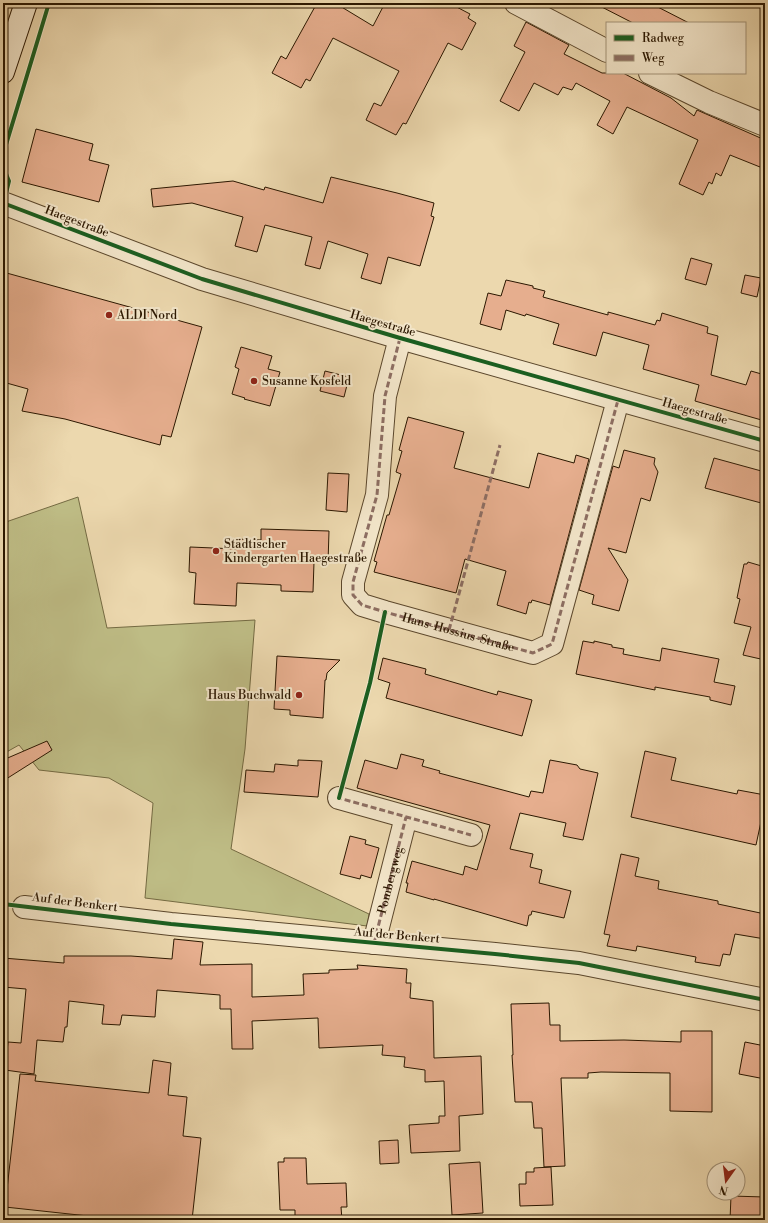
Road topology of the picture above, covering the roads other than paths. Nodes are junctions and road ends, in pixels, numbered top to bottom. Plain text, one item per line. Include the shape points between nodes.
1 (26, 3) edge
2 (516, 3) edge
3 (606, 50) edge
4 (3, 72) edge
5 (652, 74) edge
6 (765, 125) edge
7 (3, 203) edge
8 (400, 338) junction
9 (618, 400) junction
10 (765, 441) edge
11 (339, 798) dead end
12 (406, 817) junction
13 (471, 834) dead end
14 (24, 907) dead end
15 (374, 943) junction
16 (765, 1000) edge

1 - 4 street
2 - 3 street
5 - 6 street via 709,102
7 - 8 street, Haegestraße via 202,279
8 - 9 street, Haegestraße
8 - 9 street, Hans-Hossius-Straße via 385,396 377,494 353,582 353,595 362,604 399,616 533,653 552,644
9 - 10 street, Haegestraße
11 - 12 street
12 - 13 street
12 - 15 street, Pombergweg
14 - 15 street, Auf der Benkert
15 - 16 street, Auf der Benkert via 579,964

